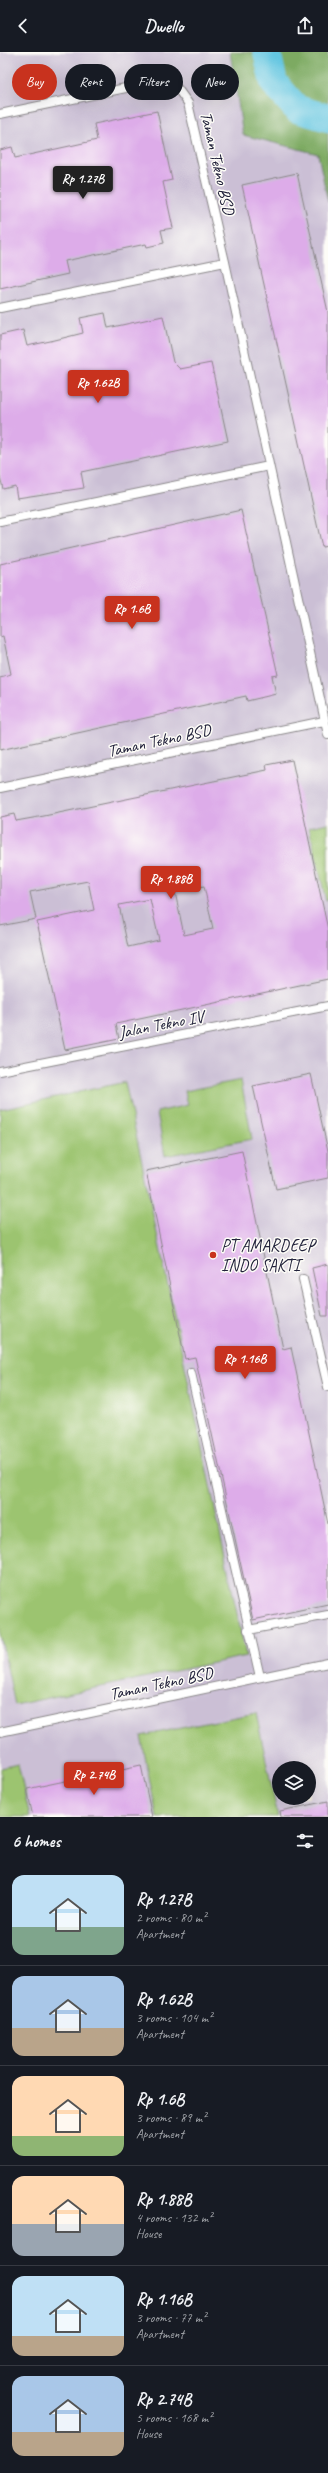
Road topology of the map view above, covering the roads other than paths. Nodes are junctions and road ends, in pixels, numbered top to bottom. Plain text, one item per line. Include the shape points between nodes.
1 (0, 114) edge
2 (225, 262) junction
3 (0, 308) edge
4 (269, 466) junction
5 (0, 522) edge
6 (324, 721) junction
7 (328, 735) edge
8 (0, 788) edge
9 (328, 1006) edge
10 (0, 1071) edge
11 (303, 1279) dead end
12 (191, 1373) dead end
13 (328, 1387) edge
14 (328, 1615) edge
15 (248, 1630) junction
16 (328, 1662) edge
17 (260, 1677) junction
18 (0, 1732) edge

1 - 2 lane, Taman Tekno BSD via 150,83 175,85 188,103
2 - 3 lane
2 - 4 lane, Taman Tekno BSD
4 - 5 lane
4 - 6 lane, Taman Tekno BSD
6 - 7 lane, Taman Tekno BSD
6 - 8 lane, Taman Tekno BSD
9 - 10 lane, Jalan Tekno IV
11 - 13 lane
12 - 15 lane
14 - 15 lane
15 - 17 lane
16 - 17 lane, Taman Tekno BSD
17 - 18 lane, Taman Tekno BSD

